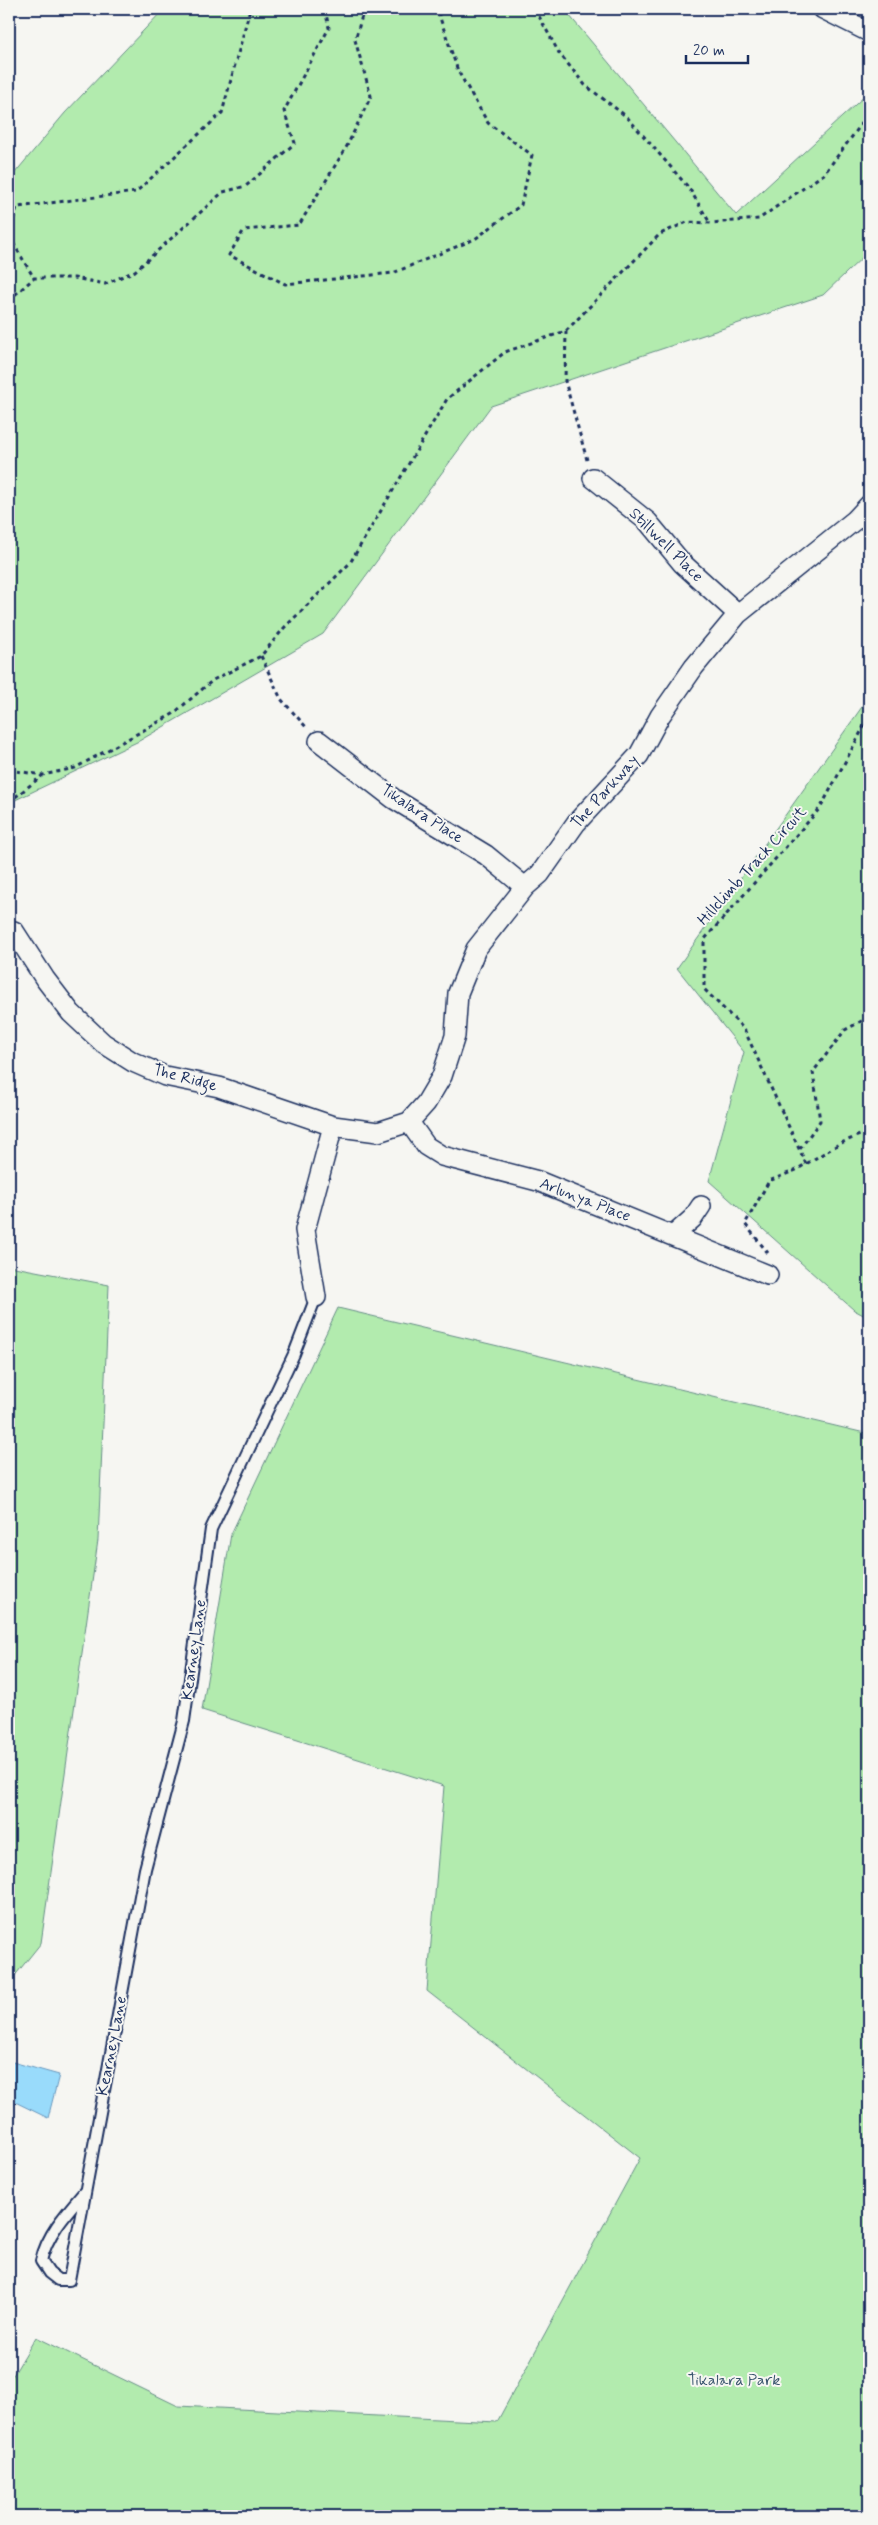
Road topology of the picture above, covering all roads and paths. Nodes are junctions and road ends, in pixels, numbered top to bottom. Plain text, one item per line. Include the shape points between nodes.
1 (250, 9) edge
2 (325, 9) edge
3 (364, 9) edge
4 (437, 9) edge
5 (535, 9) edge
6 (823, 9) edge
7 (869, 32) edge
8 (869, 114) edge
9 (710, 223) junction
10 (9, 235) edge
11 (34, 278) junction
12 (9, 300) edge
13 (566, 331) junction
14 (593, 478) joint
15 (869, 506) edge
16 (738, 614) junction
17 (261, 656) junction
18 (869, 717) edge
19 (319, 741) joint
20 (9, 770) edge
21 (43, 775) junction
22 (9, 802) edge
23 (525, 887) junction
24 (14, 931) dead end
25 (869, 1017) edge
26 (409, 1122) junction
27 (333, 1126) junction
28 (869, 1131) edge
29 (800, 1149) junction
30 (806, 1164) junction
31 (701, 1206) dead end
32 (674, 1235) junction
33 (768, 1275) joint
34 (316, 1297) joint
35 (85, 2191) junction

1 - 10 path via 222,113 136,192 17,207
2 - 11 path via 329,28 284,111 294,143 246,186 223,192 134,271 105,284 74,278
3 - 4 path via 355,40 371,96 347,146 299,225 244,230 229,255 285,284 392,273 475,240 521,204 532,154 488,123 458,71
5 - 9 path via 559,53 585,85 627,117 689,188
6 - 7 street
8 - 9 path via 824,174 759,219
9 - 13 path via 687,222 660,234
10 - 11 path
11 - 12 path
13 - 14 path via 565,381
13 - 17 path via 505,352 447,399 350,563 284,628
14 - 16 street, Stillwell Place via 648,522 682,564
15 - 16 street, The Parkway
16 - 23 street, The Parkway via 694,667 660,716 639,755 576,823 540,874
17 - 19 path via 281,699
17 - 21 path via 213,680 173,714 75,768
18 - 29 path, Hillclimb Track Circuit via 822,807 704,940 704,989 744,1028
19 - 23 street, Tikalara Place via 394,799 486,854
20 - 21 path
21 - 22 path
23 - 26 street, The Parkway via 476,949 458,994 455,1036 442,1076 426,1103
24 - 27 street, The Ridge via 71,1013 103,1042 133,1062 165,1076 219,1087
25 - 29 path via 845,1030 813,1072 820,1121
26 - 27 street, The Ridge via 378,1132
26 - 32 street, Arlunya Place via 426,1146 442,1156 538,1181
27 - 34 street, Kearney Lane via 305,1230
28 - 30 path
29 - 30 path, Hillclimb Track Circuit
30 - 33 path via 769,1181 744,1224 771,1256
31 - 32 street
32 - 33 street, Arlunya Place
34 - 35 lane, Kearney Lane via 294,1354 212,1529 184,1721 145,1869
35 - 35 lane, Kearney Lane via 44,2245 41,2261 58,2280 69,2280

